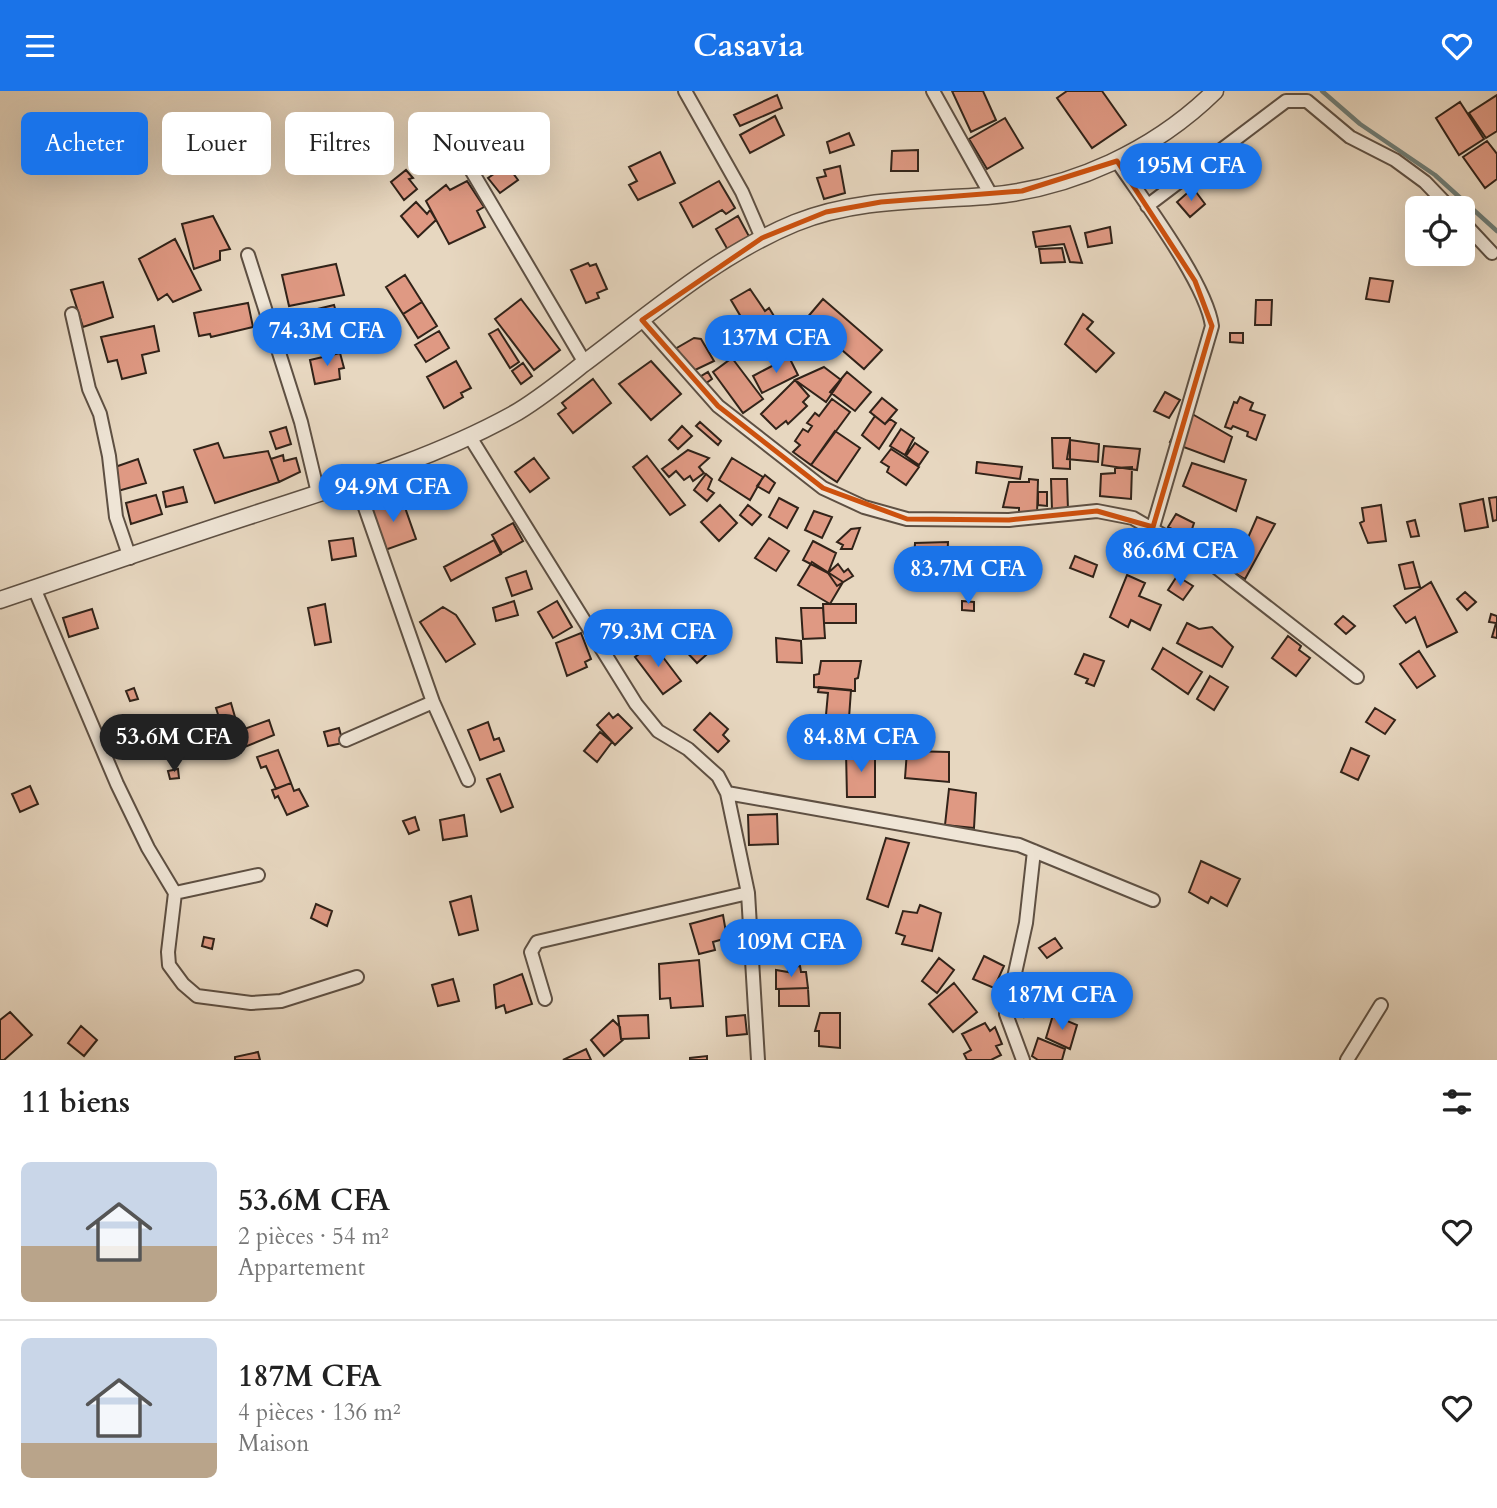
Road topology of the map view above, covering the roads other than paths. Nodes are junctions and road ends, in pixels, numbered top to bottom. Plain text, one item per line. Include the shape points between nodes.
1 (685, 91) edge
2 (933, 91) edge
3 (1215, 91) edge
4 (1116, 161) junction
5 (474, 175) edge
6 (991, 195) junction
7 (1438, 196) edge
8 (1147, 206) junction
9 (1475, 235) edge
10 (762, 238) junction
11 (1492, 253) dead end
12 (248, 255) dead end
13 (72, 314) dead end
14 (642, 320) junction
15 (585, 363) junction
16 (470, 437) junction
17 (355, 479) junction
18 (318, 493) junction
19 (1153, 527) junction
20 (130, 558) junction
21 (34, 589) junction
22 (0, 600) edge
23 (1357, 677) dead end
24 (433, 702) junction
25 (346, 740) dead end
26 (468, 780) dead end
27 (727, 793) junction
28 (1034, 851) junction
29 (258, 875) dead end
30 (175, 893) junction
31 (748, 893) junction
32 (1153, 900) dead end
33 (357, 977) dead end
34 (545, 999) dead end
35 (1381, 1005) dead end
36 (758, 1060) edge
37 (1023, 1060) edge
38 (1347, 1060) edge

1 - 10 street via 742,192
2 - 6 street
3 - 4 street via 1184,118
4 - 6 street via 1048,185
4 - 8 street
5 - 15 street
6 - 10 street via 854,206 826,212
7 - 8 street via 1395,160 1350,137 1299,99 1286,101
8 - 19 street via 1195,281 1212,326
9 - 11 street
10 - 14 street
12 - 18 street via 301,422
13 - 20 street via 89,389 100,414 116,517
14 - 15 street
14 - 19 street via 718,406 823,488 864,507 907,519 1009,520 1097,511
15 - 16 street via 515,413
16 - 17 street
16 - 27 street via 636,704 658,731 718,776
17 - 18 street
17 - 24 street
18 - 20 street
19 - 23 street via 1252,593
20 - 21 street
21 - 22 street
21 - 30 street via 117,784
24 - 25 street
24 - 26 street
27 - 28 street
27 - 31 street
28 - 32 street
28 - 37 street via 1026,923 1006,1014
29 - 30 street
30 - 33 street via 169,965 197,996 224,1002 281,1001
31 - 34 street via 537,942 531,951
31 - 36 street
35 - 38 street

